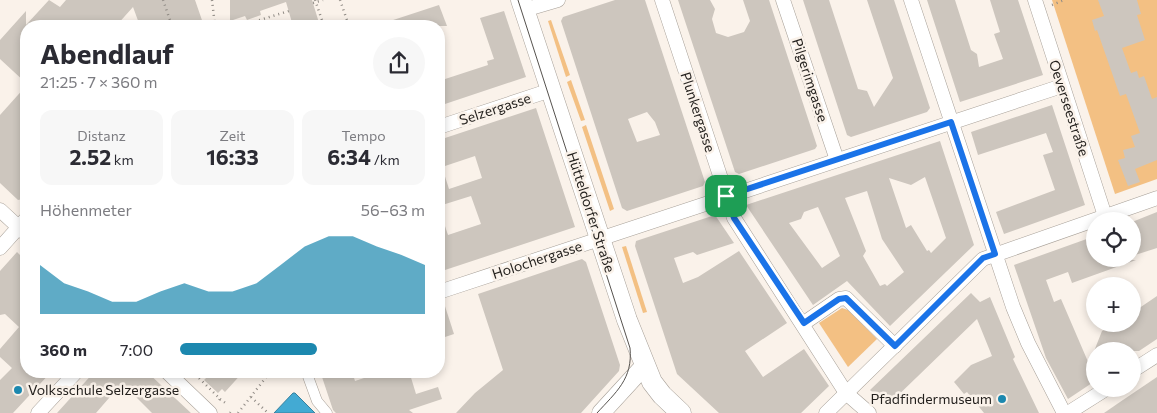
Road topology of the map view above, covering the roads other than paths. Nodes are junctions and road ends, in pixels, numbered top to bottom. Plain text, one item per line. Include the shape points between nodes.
1 (558, 0) edge
2 (662, 0) edge
3 (783, 0) edge
4 (911, 0) edge
5 (1035, 0) edge
6 (523, 5) edge
7 (1062, 86) junction
8 (551, 90) junction
9 (951, 122) junction
10 (445, 125) edge
11 (837, 160) junction
12 (726, 196) junction
13 (1157, 198) edge
14 (0, 210) edge
15 (1104, 212) edge
16 (1117, 212) edge
17 (1086, 223) edge
18 (20, 224) edge
19 (20, 230) edge
20 (599, 239) junction
21 (0, 248) edge
22 (995, 254) junction
23 (445, 290) edge
24 (804, 323) junction
25 (895, 346) junction
26 (1157, 355) edge
27 (645, 365) junction
28 (1141, 365) edge
29 (70, 378) edge
30 (175, 378) edge
31 (309, 378) edge
32 (846, 392) junction
33 (1093, 397) edge
34 (218, 410) edge
35 (38, 413) edge
36 (327, 413) edge
37 (601, 413) edge
38 (681, 413) edge
39 (826, 413) edge
40 (869, 413) edge
41 (1064, 413) edge
42 (1068, 413) edge

1 - 6 street
2 - 12 street, Plunkergasse
3 - 11 street, Pilgerimgasse
4 - 9 street
5 - 7 street, Oeverseestraße
6 - 8 main road, Hütteldorfer Straße
7 - 9 street, Holochergasse
7 - 15 street, Oeverseestraße
8 - 10 street, Selzergasse
8 - 20 main road, Hütteldorfer Straße
9 - 11 street, Holochergasse
9 - 22 street
11 - 12 street, Holochergasse
12 - 20 street, Holochergasse
12 - 24 street, Plunkergasse via 734,218
13 - 16 street
14 - 18 street
17 - 22 street
19 - 21 street
20 - 23 street, Holochergasse
20 - 27 main road, Hütteldorfer Straße
22 - 25 street via 983,258
22 - 41 street via 1028,343
24 - 25 street via 839,299 846,298
24 - 32 street, Plunkergasse
25 - 32 street
26 - 28 street
27 - 37 street
27 - 38 main road, Hütteldorfer Straße via 656,389
29 - 35 street
30 - 34 street
31 - 36 street via 317,401
32 - 39 street
32 - 40 street
33 - 42 street

